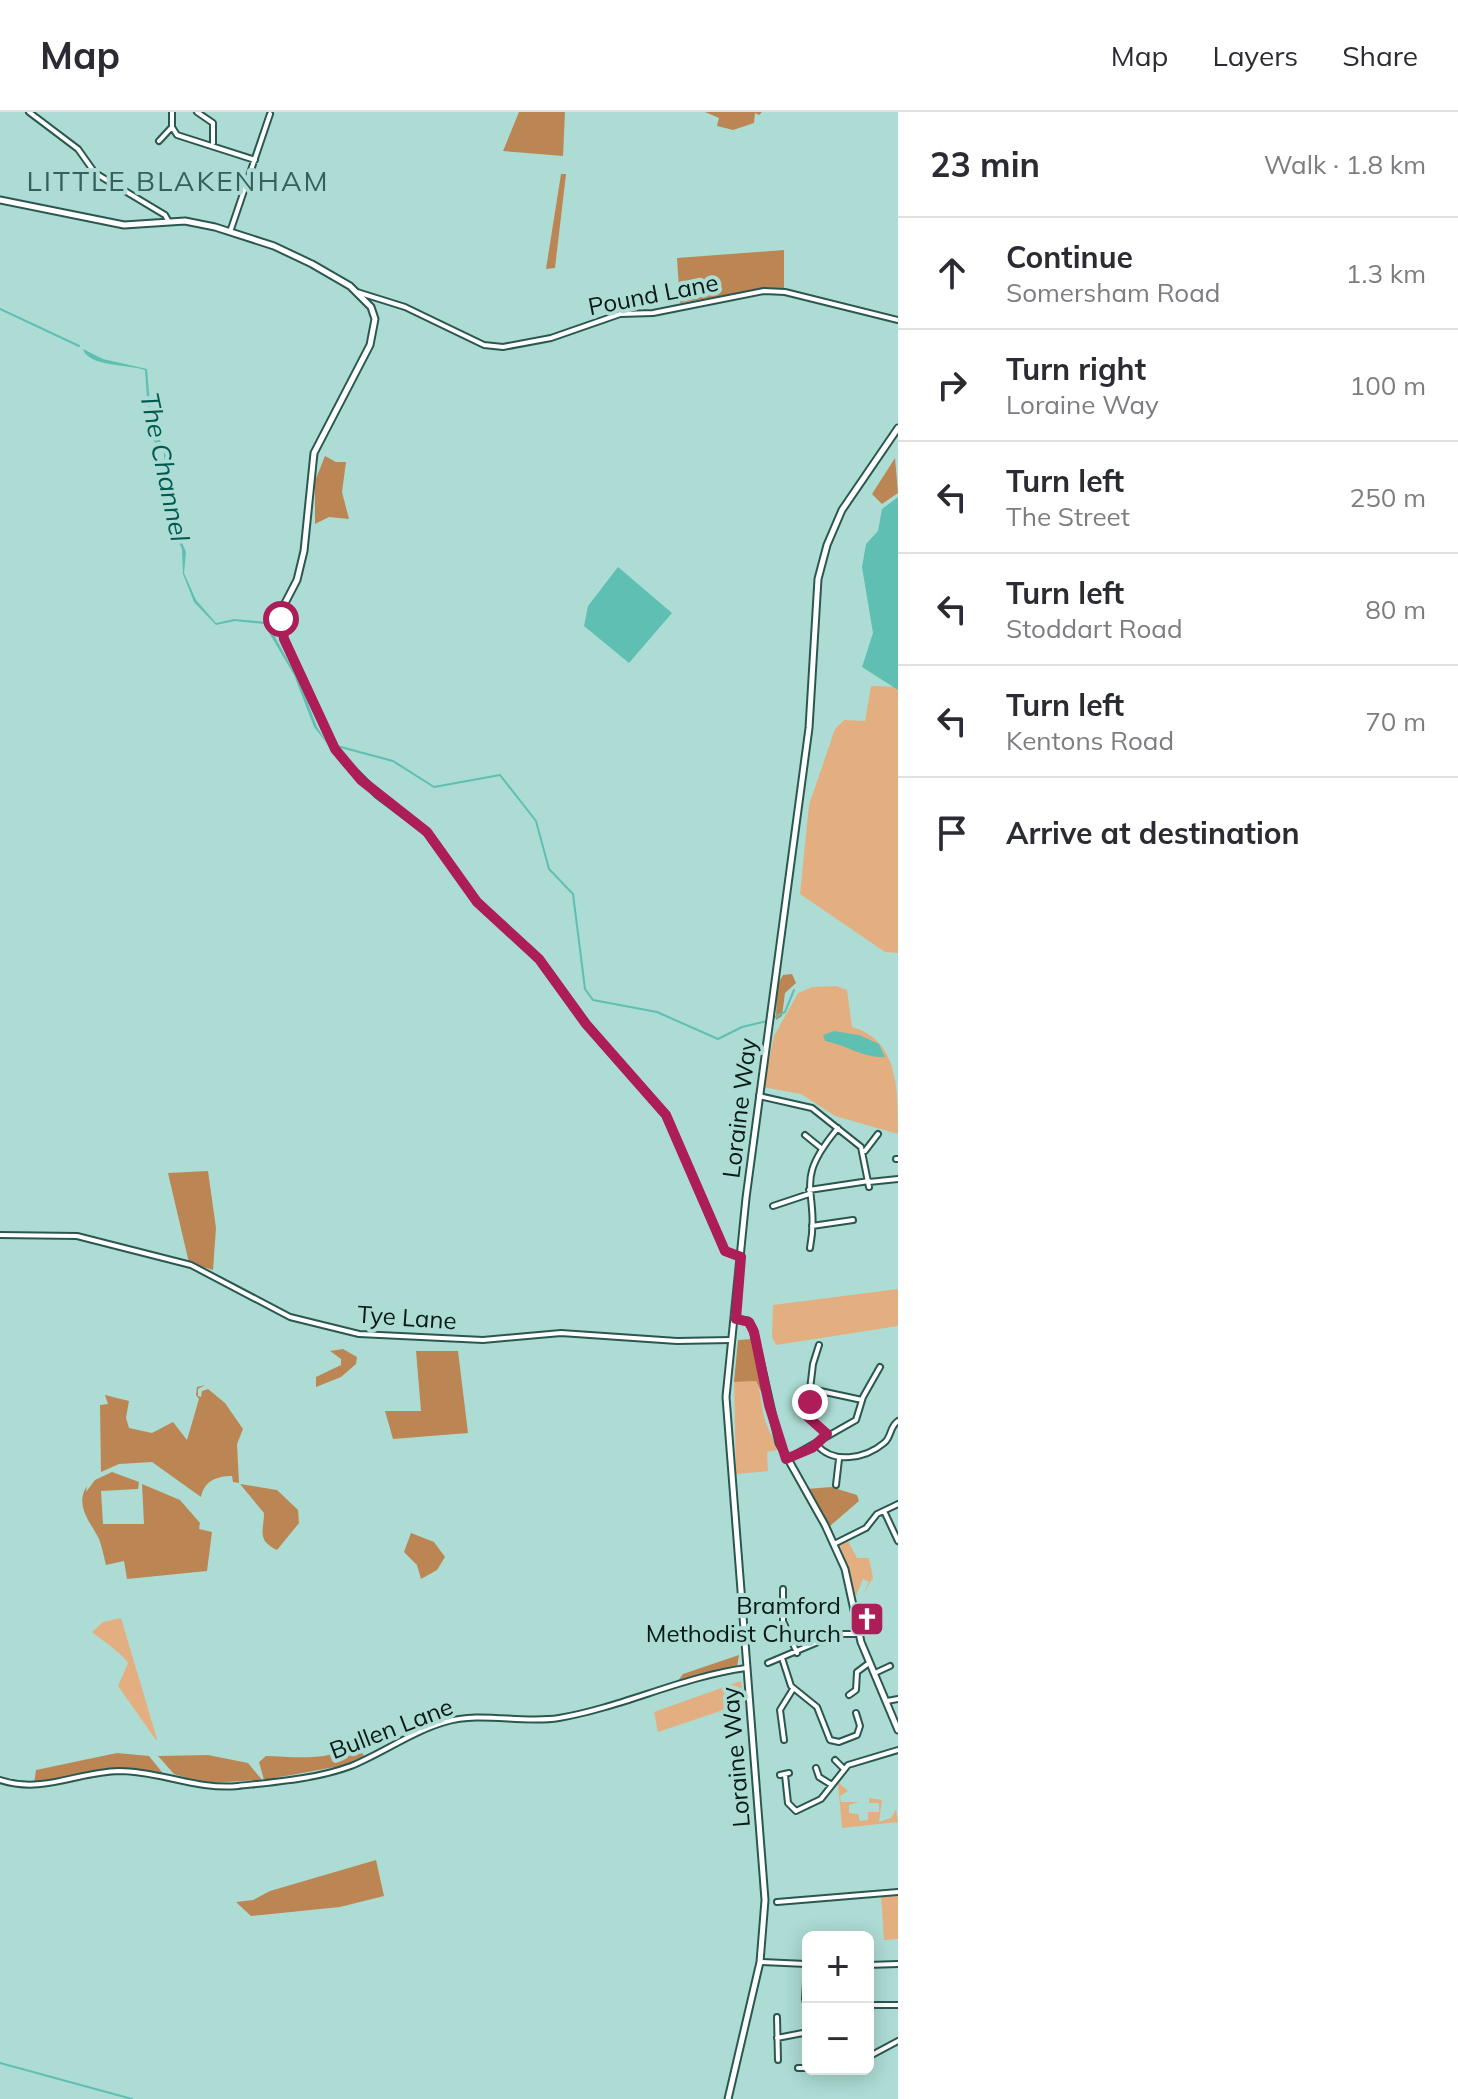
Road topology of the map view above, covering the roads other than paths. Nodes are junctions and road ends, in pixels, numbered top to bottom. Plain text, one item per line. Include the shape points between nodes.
1 (29, 112) edge
2 (172, 112) edge
3 (197, 112) edge
4 (270, 114) dead end
5 (172, 127) junction
6 (159, 141) dead end
7 (212, 144) junction
8 (255, 160) junction
9 (0, 200) edge
10 (169, 222) junction
11 (230, 232) junction
12 (357, 292) junction
13 (378, 298) junction
14 (371, 307) junction
15 (898, 320) edge
16 (898, 428) edge
17 (759, 1096) junction
18 (838, 1128) junction
19 (878, 1134) dead end
20 (805, 1135) dead end
21 (821, 1148) junction
22 (865, 1151) junction
23 (898, 1179) edge
24 (869, 1184) junction
25 (809, 1192) junction
26 (773, 1206) dead end
27 (853, 1220) dead end
28 (812, 1226) junction
29 (0, 1235) edge
30 (810, 1248) dead end
31 (741, 1257) junction
32 (736, 1319) junction
33 (733, 1340) junction
34 (819, 1345) dead end
35 (880, 1367) dead end
36 (811, 1389) junction
37 (862, 1400) junction
38 (898, 1421) edge
39 (827, 1434) junction
40 (817, 1445) junction
41 (786, 1459) junction
42 (839, 1459) junction
43 (836, 1485) dead end
44 (898, 1504) edge
45 (884, 1511) junction
46 (898, 1541) edge
47 (834, 1544) junction
48 (783, 1589) dead end
49 (859, 1634) junction
50 (797, 1653) junction
51 (782, 1658) junction
52 (768, 1663) dead end
53 (869, 1663) junction
54 (890, 1666) dead end
55 (746, 1668) junction
56 (875, 1673) junction
57 (855, 1680) junction
58 (848, 1683) dead end
59 (793, 1689) junction
60 (849, 1695) dead end
61 (898, 1699) edge
62 (887, 1701) junction
63 (856, 1713) dead end
64 (898, 1730) edge
65 (784, 1740) dead end
66 (898, 1750) edge
67 (835, 1760) dead end
68 (816, 1768) dead end
69 (844, 1769) junction
70 (784, 1774) dead end
71 (0, 1780) edge
72 (832, 1785) junction
73 (898, 1892) edge
74 (780, 1899) dead end
75 (760, 1962) junction
76 (898, 1964) edge
77 (802, 1965) edge
78 (874, 1965) edge
79 (874, 2005) edge
80 (898, 2005) edge
81 (777, 2017) dead end
82 (802, 2033) edge
83 (777, 2038) junction
84 (898, 2041) edge
85 (874, 2054) edge
86 (778, 2060) dead end
87 (798, 2068) dead end
88 (802, 2068) edge
89 (728, 2099) edge

1 - 10 street via 78,149 95,173
2 - 5 street
3 - 7 street via 213,123
4 - 8 street
5 - 6 street
5 - 7 street via 186,140
7 - 8 street
8 - 11 street
9 - 10 main road via 124,225
10 - 11 main road via 191,221
11 - 12 main road via 291,254
12 - 13 street, Pound Lane
12 - 14 main road
13 - 14 street
13 - 15 street, Pound Lane via 475,341 503,347 551,338 620,314 653,313 764,291
14 - 31 main road via 375,319 370,345 316,446 304,551 283,607 284,639 335,749 361,780 427,832 477,902 539,959 586,1024 666,1115 725,1251
16 - 17 main road, Loraine Way via 842,510 818,579 809,728
17 - 18 street via 804,1104
17 - 31 main road, Loraine Way
18 - 21 street
18 - 22 street
19 - 22 street
20 - 21 street
21 - 25 street via 810,1169
22 - 24 street
23 - 24 street
24 - 25 street
25 - 26 street
25 - 28 street
27 - 28 street
28 - 30 street
29 - 33 street, Tye Lane via 91,1238 191,1265 290,1317 359,1334 483,1340 561,1333
31 - 32 main road, Loraine Way
32 - 33 main road, Loraine Way
32 - 41 main road via 749,1322 754,1332
33 - 55 main road, Loraine Way via 726,1397 728,1454
34 - 36 street
35 - 37 street
36 - 37 street
36 - 39 street via 808,1417
37 - 39 street via 854,1422
38 - 42 street via 883,1444
39 - 40 street
40 - 41 street
40 - 42 street
41 - 47 main road
42 - 43 street
44 - 45 street
45 - 46 street
45 - 47 street via 866,1528
47 - 49 main road via 849,1579
48 - 50 street via 783,1621
49 - 50 street via 837,1634
49 - 53 main road
50 - 51 street
51 - 52 street
51 - 59 street
53 - 56 main road
53 - 57 street via 858,1670
54 - 56 street
55 - 71 street, Bullen Lane via 565,1717 449,1721 348,1767 303,1778 221,1788 129,1771 45,1786
55 - 75 main road, Loraine Way via 764,1877
56 - 62 main road
57 - 58 street
57 - 60 street via 856,1690
59 - 63 street via 817,1707 832,1741 857,1735
59 - 65 street via 780,1710
61 - 62 street
62 - 64 main road
66 - 69 street
67 - 69 street
68 - 72 street
69 - 72 street
70 - 72 street via 793,1811 821,1799
73 - 74 street
75 - 77 street
75 - 89 main road, Loraine Way
76 - 78 street
79 - 80 street
81 - 83 street
82 - 83 street
83 - 86 street
84 - 85 street
87 - 88 street

